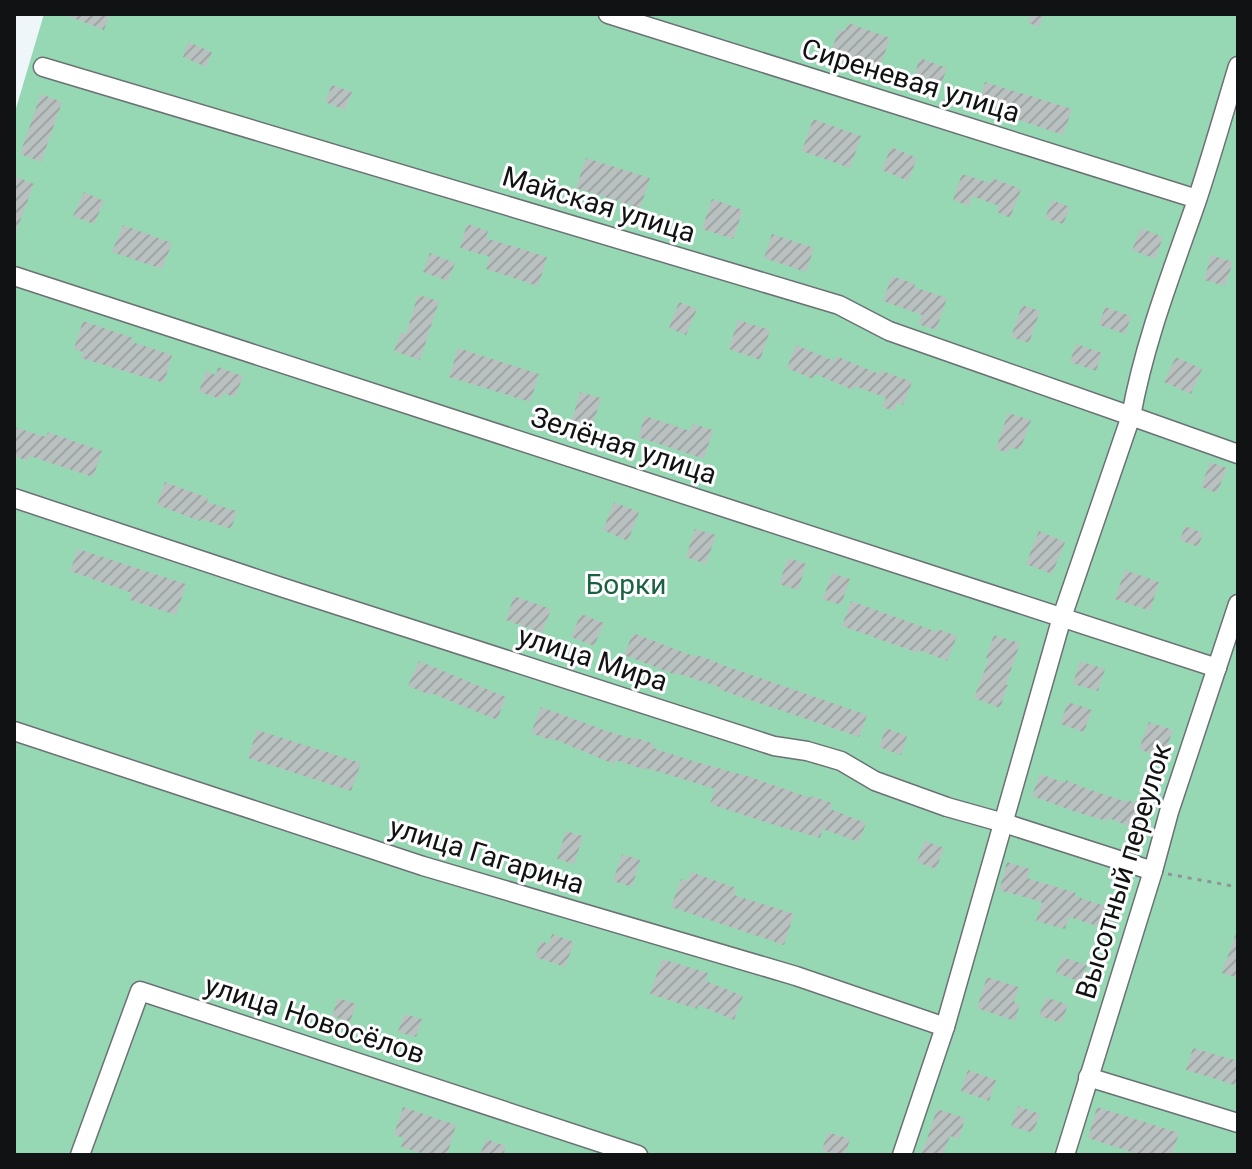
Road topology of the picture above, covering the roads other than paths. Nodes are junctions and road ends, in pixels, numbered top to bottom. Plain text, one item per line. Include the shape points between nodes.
1 (608, 14) edge
2 (1238, 66) edge
3 (43, 67) dead end
4 (1197, 199) junction
5 (14, 276) edge
6 (1131, 416) junction
7 (1238, 454) edge
8 (14, 498) edge
9 (1238, 604) edge
10 (1062, 617) junction
11 (1217, 668) junction
12 (14, 731) edge
13 (1004, 823) junction
14 (1153, 871) junction
15 (945, 1027) junction
16 (1088, 1077) junction
17 (1238, 1123) edge
18 (80, 1155) edge
19 (638, 1155) edge
20 (902, 1155) edge
21 (1065, 1155) edge

1 - 4 street, Сиреневая улица
2 - 4 street
3 - 6 street, Майская улица via 839,305 889,331
4 - 6 street via 1157,311
5 - 10 street, Зелёная улица
6 - 7 street
6 - 10 street
8 - 13 street, улица Мира via 774,746 841,761 875,781
9 - 11 street, Высотный переулок
10 - 11 street, Зелёная улица
10 - 13 street
11 - 14 street, Высотный переулок
12 - 15 street, улица Гагарина via 423,866 796,976
13 - 14 street, улица Мира
13 - 15 street
14 - 16 street, Высотный переулок
15 - 20 street
16 - 17 street
16 - 21 street, Высотный переулок
18 - 19 street, улица Новосёлов via 140,991

